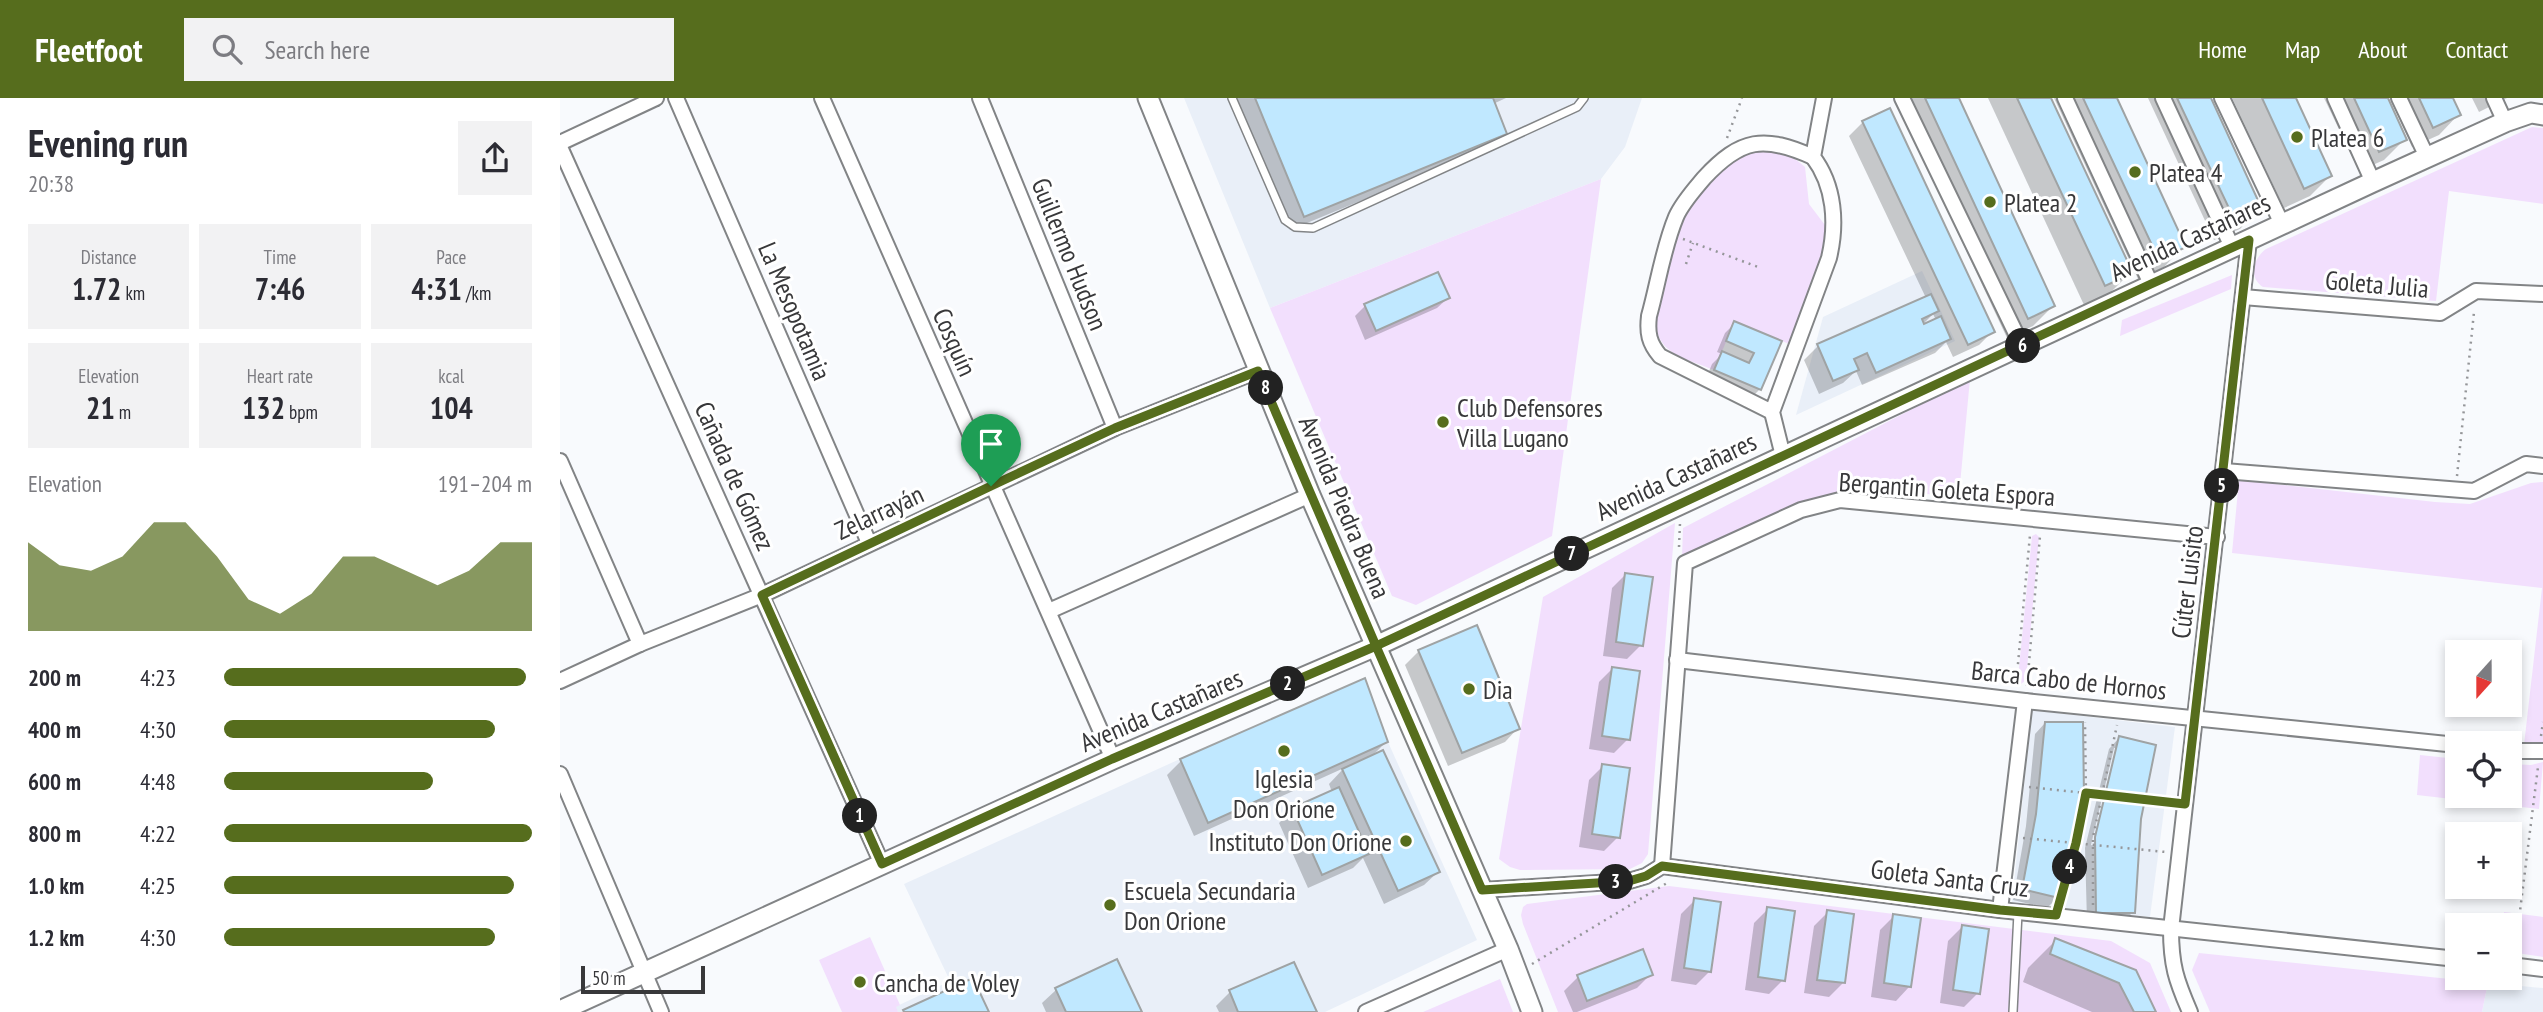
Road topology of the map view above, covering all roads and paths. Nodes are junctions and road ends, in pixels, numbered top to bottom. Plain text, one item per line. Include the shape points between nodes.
1 (656, 98) edge
2 (676, 98) edge
3 (822, 98) edge
4 (980, 98) edge
5 (1148, 98) edge
6 (1232, 98) edge
7 (1584, 98) edge
8 (1742, 98) edge
9 (1824, 98) edge
10 (1902, 98) edge
11 (2065, 98) edge
12 (2164, 98) edge
13 (2222, 98) edge
14 (2334, 98) edge
15 (2399, 98) edge
16 (2494, 98) edge
17 (2539, 111) edge
18 (2505, 122) junction
19 (560, 145) edge
20 (1813, 157) junction
21 (2427, 158) junction
22 (1719, 162) junction
23 (2373, 182) junction
24 (2282, 224) junction
25 (1671, 235) junction
26 (1693, 243) junction
27 (2241, 244) junction
28 (1686, 264) dead end
29 (1758, 267) dead end
30 (2151, 284) junction
31 (2476, 291) junction
32 (2543, 294) edge
33 (2243, 297) junction
34 (2022, 346) junction
35 (1258, 371) junction
36 (1772, 412) junction
37 (1115, 428) junction
38 (1783, 456) junction
39 (560, 461) edge
40 (2543, 466) edge
41 (2224, 471) junction
42 (991, 486) junction
43 (2455, 489) junction
44 (1310, 495) junction
45 (1681, 502) junction
46 (2030, 535) dead end
47 (2040, 536) dead end
48 (2217, 537) junction
49 (869, 543) junction
50 (1685, 563) junction
51 (762, 595) junction
52 (1049, 611) junction
53 (640, 644) junction
54 (1376, 646) junction
55 (1677, 660) junction
56 (560, 681) edge
57 (2022, 700) junction
58 (2087, 705) junction
59 (2119, 709) junction
60 (2196, 718) junction
61 (2543, 722) edge
62 (2445, 744) edge
63 (2522, 751) edge
64 (2541, 751) edge
65 (1112, 759) junction
66 (560, 774) edge
67 (2015, 785) junction
68 (2086, 793) junction
69 (2101, 795) junction
70 (2185, 804) junction
71 (2008, 837) junction
72 (2076, 843) junction
73 (2093, 845) junction
74 (2180, 853) junction
75 (882, 864) junction
76 (1662, 866) junction
77 (1690, 870) junction
78 (1482, 890) junction
79 (2000, 910) junction
80 (2018, 912) junction
81 (2519, 913) edge
82 (2056, 915) junction
83 (2093, 919) junction
84 (2171, 929) junction
85 (1508, 948) junction
86 (2445, 958) edge
87 (2522, 966) edge
88 (2543, 969) edge
89 (644, 972) junction
90 (1517, 973) junction
91 (560, 1011) edge
92 (661, 1012) edge
93 (1366, 1012) edge
94 (1532, 1012) edge
95 (2013, 1012) edge
96 (2190, 1012) edge

1 - 19 street
2 - 49 street, La Mesopotamia
3 - 42 street, Cosquín
4 - 37 street, Guillermo Hudson
5 - 35 street, Avenida Piedra Buena
6 - 7 lane via 1285,220 1296,227 1312,228 1577,107
8 - 22 path
9 - 20 street
10 - 34 street
11 - 30 street
12 - 27 street
13 - 24 street
14 - 23 street
15 - 21 street
16 - 18 street
17 - 18 street, Avenida Castañares
18 - 21 street, Avenida Castañares
19 - 51 street, Cañada de Gómez
20 - 22 street via 1765,142 1742,146
20 - 36 street via 1824,171 1835,220 1834,239
21 - 23 street, Avenida Castañares
22 - 25 street via 1676,216
23 - 24 street, Avenida Castañares
24 - 27 street, Avenida Castañares
25 - 26 path
25 - 36 street via 1649,316 1647,332 1652,346 1670,362
26 - 28 path
26 - 29 path
27 - 30 street, Avenida Castañares
27 - 33 street, Cúter Luisito
30 - 34 street, Avenida Castañares
31 - 32 street
31 - 33 street, Goleta Julia via 2440,313
31 - 43 path
33 - 41 street, Cúter Luisito
34 - 38 street, Avenida Castañares
35 - 37 street, Zelarrayán
35 - 44 street, Avenida Piedra Buena
36 - 38 street
37 - 42 street, Zelarrayán
38 - 45 street, Avenida Castañares
39 - 53 street
40 - 43 street via 2526,464 2474,491
41 - 43 street
41 - 48 street, Cúter Luisito
42 - 49 street, Zelarrayán
42 - 52 street, Cosquín
44 - 52 street
44 - 54 street, Avenida Piedra Buena
45 - 50 path via 1679,549
45 - 54 street, Avenida Castañares
46 - 57 path
47 - 57 path
48 - 50 street, Bergantin Goleta Espora via 1840,500 1801,510
48 - 60 street, Cúter Luisito
49 - 51 street, Zelarrayán
50 - 55 street
51 - 53 street, Zelarrayán
51 - 75 street, Cañada de Gómez
52 - 65 street, Cosquín
53 - 56 street, Zelarrayán
54 - 65 street, Avenida Castañares
54 - 78 street, Avenida Piedra Buena
55 - 57 street, Barca Cabo de Hornos
55 - 76 street
57 - 58 street, Barca Cabo de Hornos
57 - 67 street
58 - 59 street, Barca Cabo de Hornos
58 - 68 path
59 - 60 street, Barca Cabo de Hornos
59 - 69 path
60 - 62 street, Barca Cabo de Hornos
60 - 70 street, Cúter Luisito
61 - 64 path
63 - 64 street
64 - 81 path
65 - 75 street, Avenida Castañares
66 - 89 street
67 - 68 path
67 - 71 street
68 - 69 path
68 - 72 path
69 - 70 path
69 - 73 path
70 - 74 street, Cúter Luisito
71 - 72 path
71 - 79 street
72 - 73 path
72 - 82 path
73 - 74 path
73 - 83 path
74 - 84 street, Cúter Luisito
75 - 89 street, Avenida Castañares
76 - 77 street, Goleta Santa Cruz
76 - 78 street via 1629,881
77 - 79 street, Goleta Santa Cruz
77 - 90 path
78 - 85 street, Avenida Piedra Buena
79 - 80 street, Goleta Santa Cruz
80 - 82 street, Goleta Santa Cruz
80 - 95 lane
82 - 83 street, Goleta Santa Cruz
83 - 84 street, Goleta Santa Cruz
84 - 86 street, Goleta Santa Cruz
84 - 96 street, Cúter Luisito via 2175,977
85 - 90 street, Avenida Piedra Buena
85 - 93 street
87 - 88 street
89 - 91 street, Avenida Castañares
89 - 92 street
90 - 94 street, Avenida Piedra Buena

